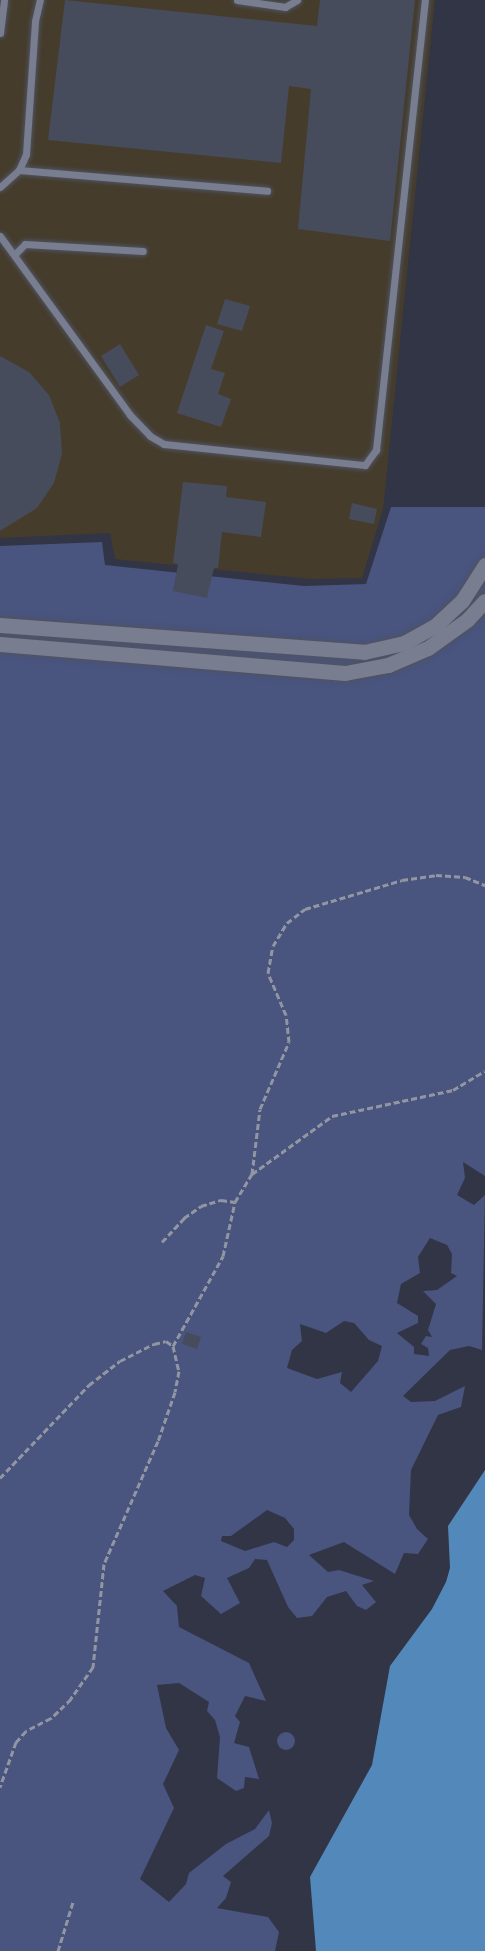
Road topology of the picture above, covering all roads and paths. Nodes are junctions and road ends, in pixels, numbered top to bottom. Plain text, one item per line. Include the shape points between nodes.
1 (4, 0) edge
2 (40, 0) edge
3 (237, 0) edge
4 (297, 0) edge
5 (425, 0) edge
6 (0, 33) edge
7 (19, 170) junction
8 (0, 188) edge
9 (267, 191) dead end
10 (0, 236) edge
11 (143, 251) dead end
12 (15, 254) junction
13 (485, 565) edge
14 (485, 601) edge
15 (0, 626) edge
16 (0, 644) edge
17 (485, 885) edge
18 (485, 1071) edge
19 (252, 1174) junction
20 (235, 1202) junction
21 (162, 1242) dead end
22 (173, 1346) junction
23 (0, 1478) edge
24 (0, 1788) edge
25 (73, 1902) dead end
26 (58, 1951) edge

1 - 6 lane
2 - 7 lane via 35,21 26,153
3 - 4 lane via 285,7
5 - 12 lane via 376,450 365,465 164,444 150,436 130,416
7 - 8 lane
7 - 9 lane
10 - 12 lane
11 - 12 lane via 26,244
13 - 15 street via 462,601 435,626 404,643 364,652
14 - 16 street via 467,620 428,648 388,665 345,673
17 - 19 path via 465,877 402,880 305,909 287,923 273,946 268,973 286,1015 289,1042 260,1109
18 - 19 path via 453,1090 332,1116
19 - 20 path
20 - 21 path via 221,1200 201,1206
20 - 22 path via 222,1256
22 - 23 path via 166,1341 120,1361 89,1385
22 - 24 path via 178,1371 175,1392 104,1564 93,1667 64,1705 16,1742
25 - 26 path

